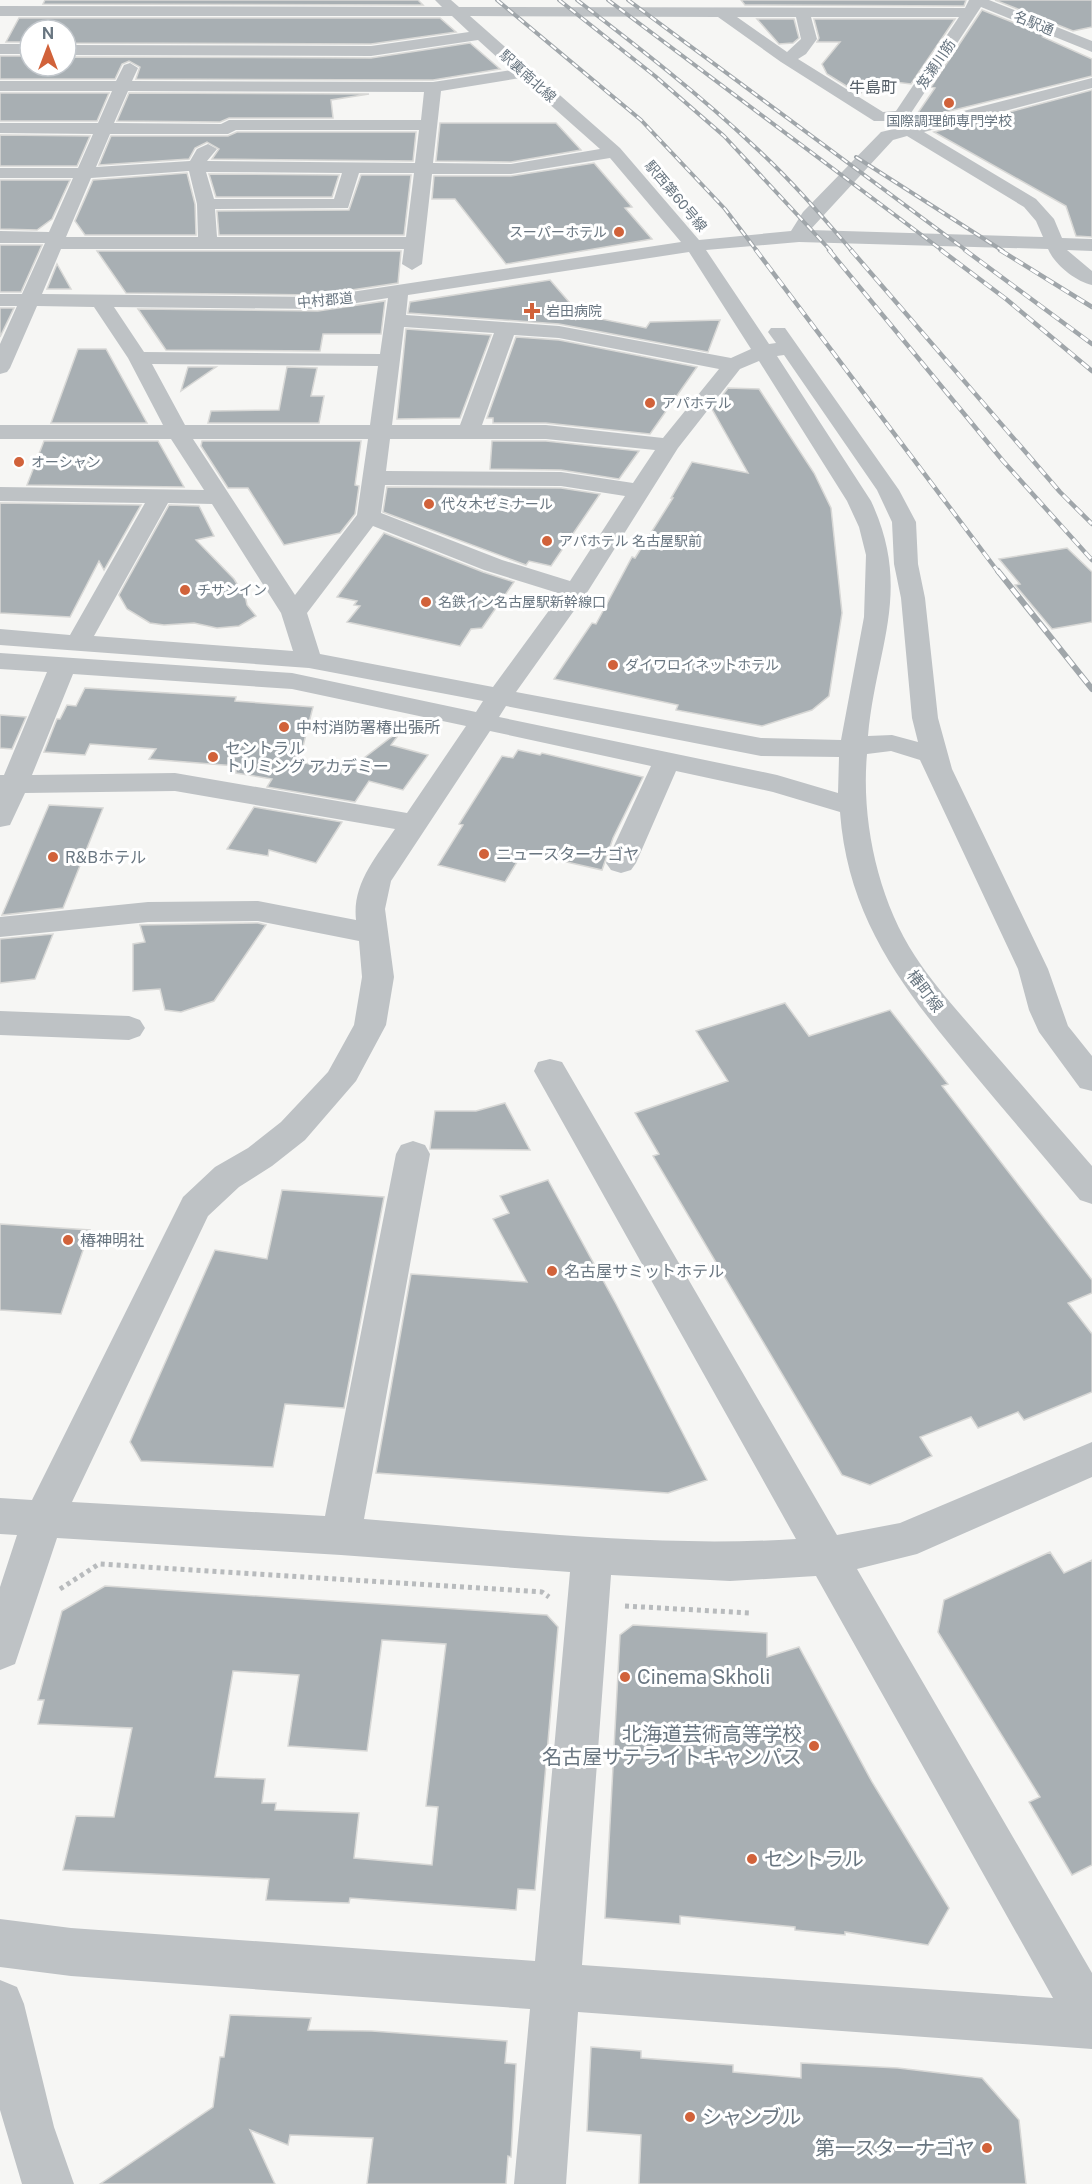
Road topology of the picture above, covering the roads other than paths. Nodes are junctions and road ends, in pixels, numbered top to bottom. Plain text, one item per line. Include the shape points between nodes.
1 (130, 0) edge
2 (442, 0) edge
3 (470, 0) edge
4 (703, 0) edge
5 (1002, 0) edge
6 (976, 3) edge
7 (11, 8) edge
8 (119, 12) junction
9 (156, 12) junction
10 (457, 13) junction
11 (486, 13) junction
12 (721, 13) junction
13 (802, 13) junction
14 (503, 28) dead end
15 (1083, 30) edge
16 (482, 35) junction
17 (1092, 47) edge
18 (0, 49) edge
19 (18, 50) edge
20 (78, 50) edge
21 (139, 50) junction
22 (787, 58) junction
23 (526, 72) junction
24 (1092, 83) edge
25 (0, 86) edge
26 (123, 86) junction
27 (241, 87) junction
28 (433, 87) junction
29 (904, 123) junction
30 (429, 125) junction
31 (228, 127) junction
32 (0, 128) edge
33 (104, 128) junction
34 (614, 152) junction
35 (196, 166) junction
36 (352, 167) junction
37 (423, 168) junction
38 (0, 173) edge
39 (84, 173) junction
40 (206, 204) junction
41 (701, 225) dead end
42 (799, 236) junction
43 (0, 237) edge
44 (57, 240) junction
45 (208, 243) junction
46 (414, 243) junction
47 (1092, 245) edge
48 (1058, 249) junction
49 (711, 250) junction
50 (1092, 256) edge
51 (1092, 279) edge
52 (405, 290) junction
53 (0, 300) edge
54 (30, 301) junction
55 (100, 302) junction
56 (768, 319) dead end
57 (395, 320) junction
58 (506, 328) junction
59 (4, 347) edge
60 (789, 348) junction
61 (764, 351) junction
62 (138, 358) junction
63 (389, 360) junction
64 (733, 364) junction
65 (0, 368) edge
66 (0, 432) edge
67 (178, 432) junction
68 (378, 432) junction
69 (469, 432) junction
70 (669, 445) junction
71 (374, 478) junction
72 (638, 491) junction
73 (0, 494) edge
74 (160, 496) junction
75 (220, 497) junction
76 (369, 516) junction
77 (906, 564) junction
78 (576, 591) junction
79 (294, 613) junction
80 (0, 637) edge
81 (78, 643) junction
82 (309, 660) junction
83 (0, 661) edge
84 (63, 666) junction
85 (492, 708) junction
86 (854, 749) junction
87 (667, 760) junction
88 (939, 768) junction
89 (8, 784) edge
90 (777, 784) junction
91 (852, 806) junction
92 (0, 818) edge
93 (413, 823) junction
94 (621, 863) dead end
95 (0, 927) edge
96 (374, 934) junction
97 (0, 1023) edge
98 (129, 1028) dead end
99 (1085, 1060) edge
100 (550, 1071) dead end
101 (413, 1154) dead end
102 (1092, 1190) edge
103 (1092, 1460) edge
104 (0, 1516) edge
105 (43, 1519) junction
106 (341, 1536) junction
107 (592, 1556) junction
108 (827, 1556) junction
109 (0, 1650) edge
110 (0, 1943) edge
111 (555, 1987) junction
112 (0, 2004) edge
113 (1092, 2020) edge
114 (1092, 2025) edge
115 (48, 2184) edge
116 (540, 2184) edge

1 - 8 street
2 - 10 street, 駅裏南北線
3 - 11 street, 駅裏南北線
4 - 12 street
5 - 15 street, 名駅通
6 - 13 street
6 - 17 street, 名駅通
6 - 29 street, 笈瀬川筋
7 - 8 street
8 - 9 street
9 - 10 street
9 - 21 street
10 - 11 street
10 - 16 street, 駅裏南北線
11 - 12 street
11 - 14 street, 駅裏南北線
12 - 13 street
12 - 22 street
13 - 22 street via 809,39 800,51
16 - 21 street via 371,51
16 - 23 street, 駅裏南北線
18 - 19 street
20 - 21 street
21 - 26 street
22 - 29 street via 880,117
23 - 28 street
23 - 34 street, 駅裏南北線
24 - 29 street
25 - 26 street
26 - 27 street
26 - 33 street
27 - 28 street
27 - 31 street
28 - 30 street
29 - 42 street via 882,139 810,216
29 - 48 street via 1030,203 1045,219
30 - 31 street
30 - 37 street
31 - 33 street
31 - 35 street via 224,142 203,153
32 - 33 street
33 - 39 street
34 - 37 street via 511,169
34 - 49 street, 駅西第60号線
35 - 36 street
35 - 39 street
35 - 40 street
36 - 37 street
36 - 40 street via 342,204
37 - 46 street
38 - 39 street
39 - 44 street
40 - 45 street
41 - 49 street, 駅西第60号線
42 - 48 street via 865,236
42 - 49 street
43 - 44 street
44 - 45 street
44 - 54 street
45 - 46 street
46 - 52 street
47 - 48 street
48 - 49 street via 863,246
48 - 50 street
48 - 51 street via 1073,267
49 - 52 street, 中村郡道 via 646,254
49 - 61 street, 椿町線
52 - 55 street, 中村郡道 via 318,303
52 - 57 street
53 - 54 street, 中村郡道
54 - 55 street, 中村郡道
54 - 59 street
55 - 62 street
56 - 60 street
57 - 58 street
57 - 63 street
58 - 64 street via 559,332
58 - 69 street
59 - 65 street
60 - 61 street
60 - 77 street via 888,490 904,522
61 - 64 street
61 - 86 street, 椿町線 via 859,501 878,555 877,617
62 - 63 street
62 - 67 street
63 - 68 street
64 - 70 street
66 - 67 street
67 - 68 street
67 - 75 street
68 - 69 street
68 - 71 street
69 - 70 street via 546,432
70 - 72 street
71 - 72 street via 561,480
71 - 76 street
72 - 78 street
73 - 74 street
74 - 75 street
74 - 81 street
75 - 79 street
76 - 78 street via 492,565
76 - 79 street
77 - 86 street via 869,703 873,727
77 - 88 street via 925,718
78 - 85 street
79 - 82 street
80 - 81 street
81 - 82 street
82 - 85 street
83 - 84 street
84 - 85 street via 292,681
84 - 89 street
85 - 86 street via 761,747
85 - 87 street
85 - 93 street
86 - 88 street via 875,743 911,747 931,754
86 - 90 street via 842,767 817,783
86 - 91 street, 椿町線
87 - 90 street
87 - 94 street
88 - 99 street via 1034,969 1050,1021
89 - 92 street
89 - 93 street via 175,782
90 - 91 street
91 - 102 street, 椿町線 via 864,870 879,914 901,959 932,1002
93 - 96 street via 376,880 370,909
95 - 96 street via 148,912 258,911
96 - 105 street via 378,977 370,1025 340,1080 293,1131 227,1176 195,1207
97 - 98 street
100 - 108 street
101 - 106 street
103 - 108 street via 903,1541
104 - 105 street
105 - 106 street
105 - 109 street
106 - 107 street
107 - 108 street via 730,1562
107 - 111 street
108 - 113 street
110 - 111 street via 71,1952
111 - 114 street
111 - 116 street
112 - 115 street via 29,2127

